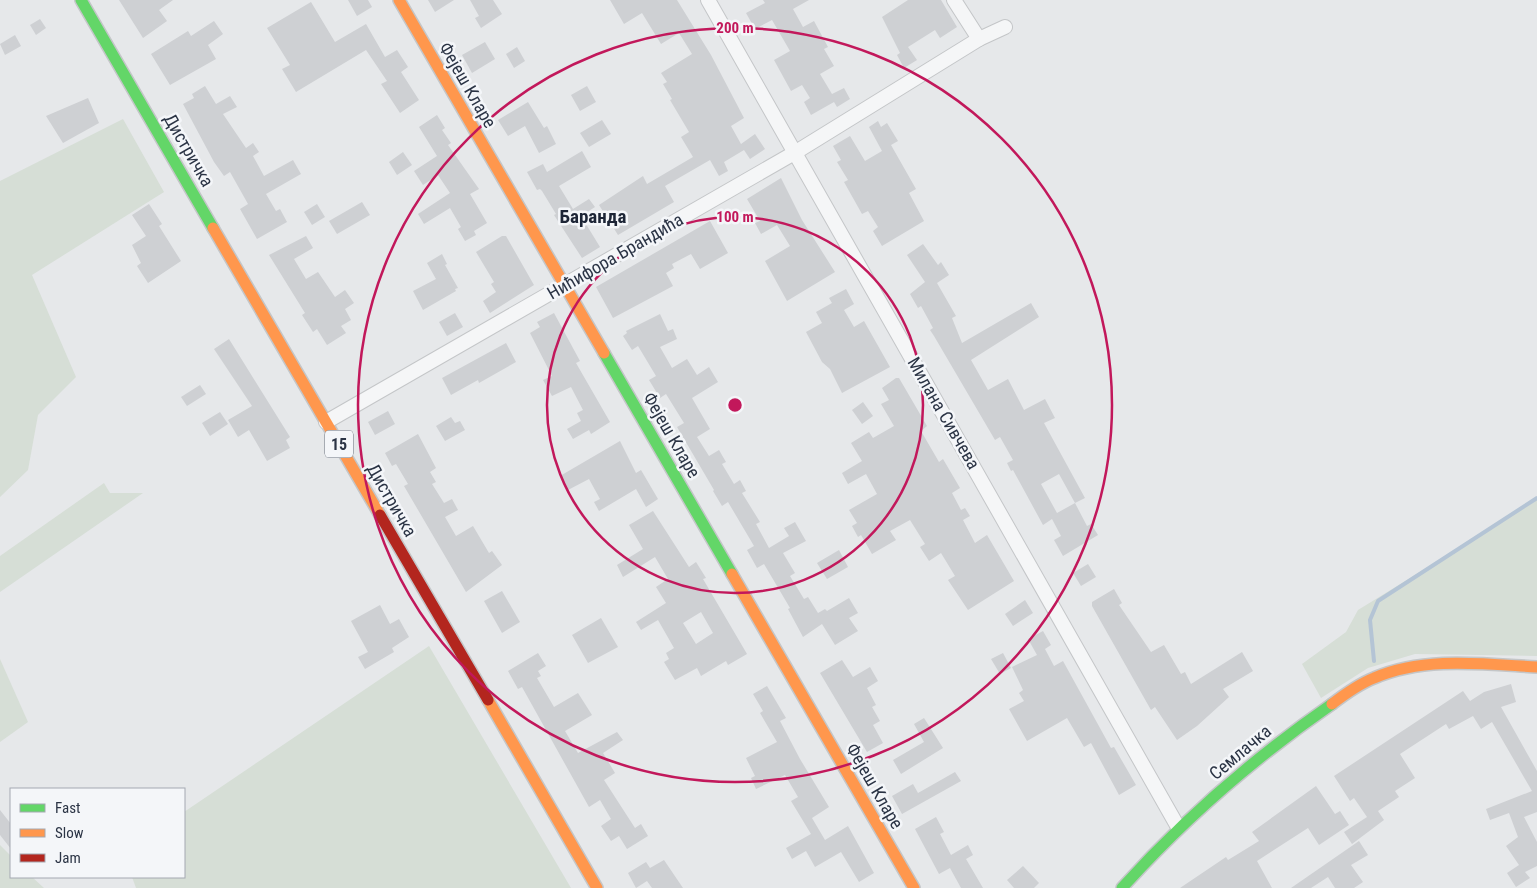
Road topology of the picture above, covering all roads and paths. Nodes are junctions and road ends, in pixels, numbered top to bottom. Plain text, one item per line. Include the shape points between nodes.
1 (81, 0) edge
2 (399, 0) edge
3 (708, 0) edge
4 (954, 0) edge
5 (1005, 27) dead end
6 (979, 40) junction
7 (796, 152) junction
8 (564, 285) junction
9 (326, 422) junction
10 (1537, 668) edge
11 (1178, 826) junction
12 (597, 888) edge
13 (914, 888) edge
14 (1122, 888) edge

1 - 9 main road, Дистричка / 15
2 - 8 main road, Фејеш Кларе
3 - 7 street, Милана Сивчева
4 - 6 street
5 - 6 street, Нићифора Брандића
6 - 7 street, Нићифора Брандића
7 - 8 street, Нићифора Брандића
7 - 11 street, Милана Сивчева
8 - 9 street, Нићифора Брандића
8 - 13 main road, Фејеш Кларе
9 - 12 main road, Дистричка / 15
10 - 11 main road, Семлачка via 1440,665 1375,677 1279,741
11 - 14 main road, Семлачка

